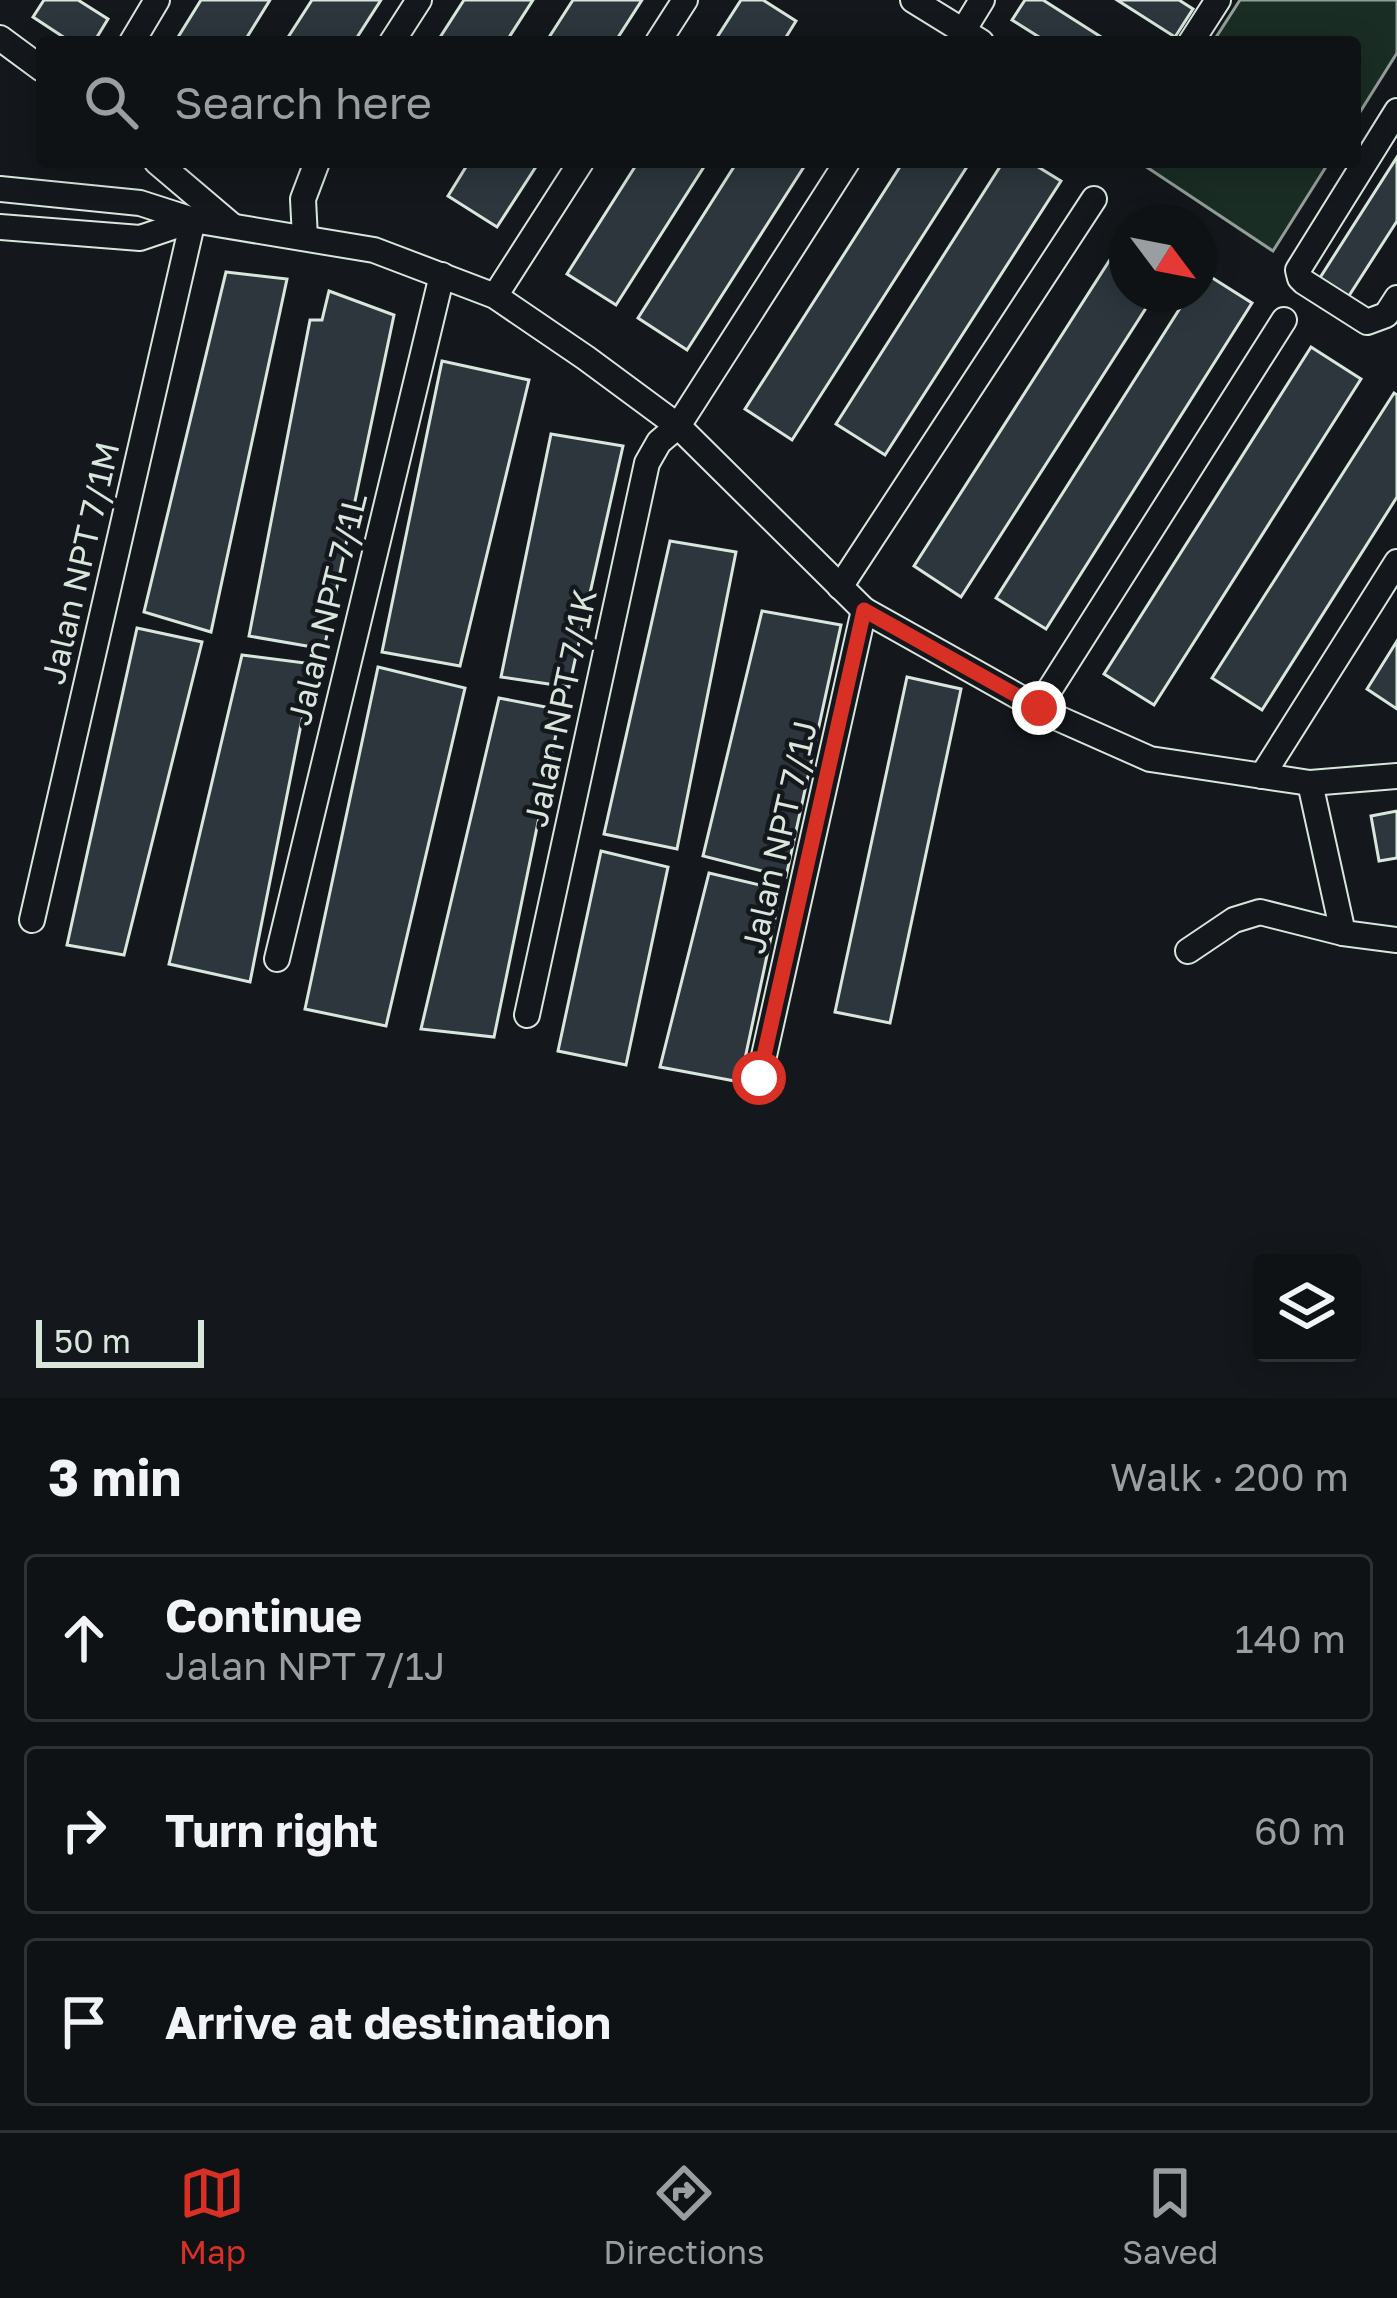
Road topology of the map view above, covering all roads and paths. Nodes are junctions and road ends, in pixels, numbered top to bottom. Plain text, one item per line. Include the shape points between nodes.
1 (158, 0) edge
2 (419, 0) edge
3 (685, 0) edge
4 (913, 0) edge
5 (982, 0) edge
6 (1218, 0) edge
7 (135, 36) edge
8 (396, 36) edge
9 (662, 36) edge
10 (972, 36) edge
11 (1195, 36) edge
12 (0, 38) edge
13 (36, 65) edge
14 (1397, 111) edge
15 (165, 168) edge
16 (315, 168) edge
17 (577, 168) edge
18 (843, 168) edge
19 (0, 188) edge
20 (1094, 199) dead end
21 (193, 220) junction
22 (232, 226) junction
23 (0, 227) edge
24 (305, 238) junction
25 (442, 275) junction
26 (495, 296) junction
27 (1394, 312) edge
28 (1284, 320) dead end
29 (678, 426) junction
30 (1397, 562) edge
31 (841, 586) junction
32 (864, 610) junction
33 (1039, 708) junction
34 (1262, 776) junction
35 (1397, 776) edge
36 (1310, 783) junction
37 (32, 920) dead end
38 (1342, 933) junction
39 (1397, 940) edge
40 (1188, 951) dead end
41 (277, 958) dead end
42 (527, 1015) dead end
43 (759, 1078) dead end

1 - 7 street
2 - 8 street
3 - 9 street
4 - 10 street
5 - 10 street
6 - 11 street
12 - 13 street
14 - 27 street via 1298,269 1304,283 1367,322
15 - 22 street
16 - 24 street via 303,199
17 - 26 street
18 - 29 street, Jalan NPT 7/1K
19 - 21 street via 140,203
20 - 31 street
21 - 22 street
21 - 23 street via 140,238
21 - 37 street, Jalan NPT 7/1M
22 - 24 street
24 - 25 street via 374,250
25 - 26 street
25 - 41 street, Jalan NPT 7/1L
26 - 29 street
28 - 33 street
29 - 31 street
29 - 42 street, Jalan NPT 7/1K via 646,463
30 - 34 street
31 - 32 street
32 - 33 street
32 - 43 street, Jalan NPT 7/1J
33 - 34 street via 1150,759
34 - 36 street
35 - 36 street
36 - 38 street
38 - 39 street
38 - 40 street via 1260,912

